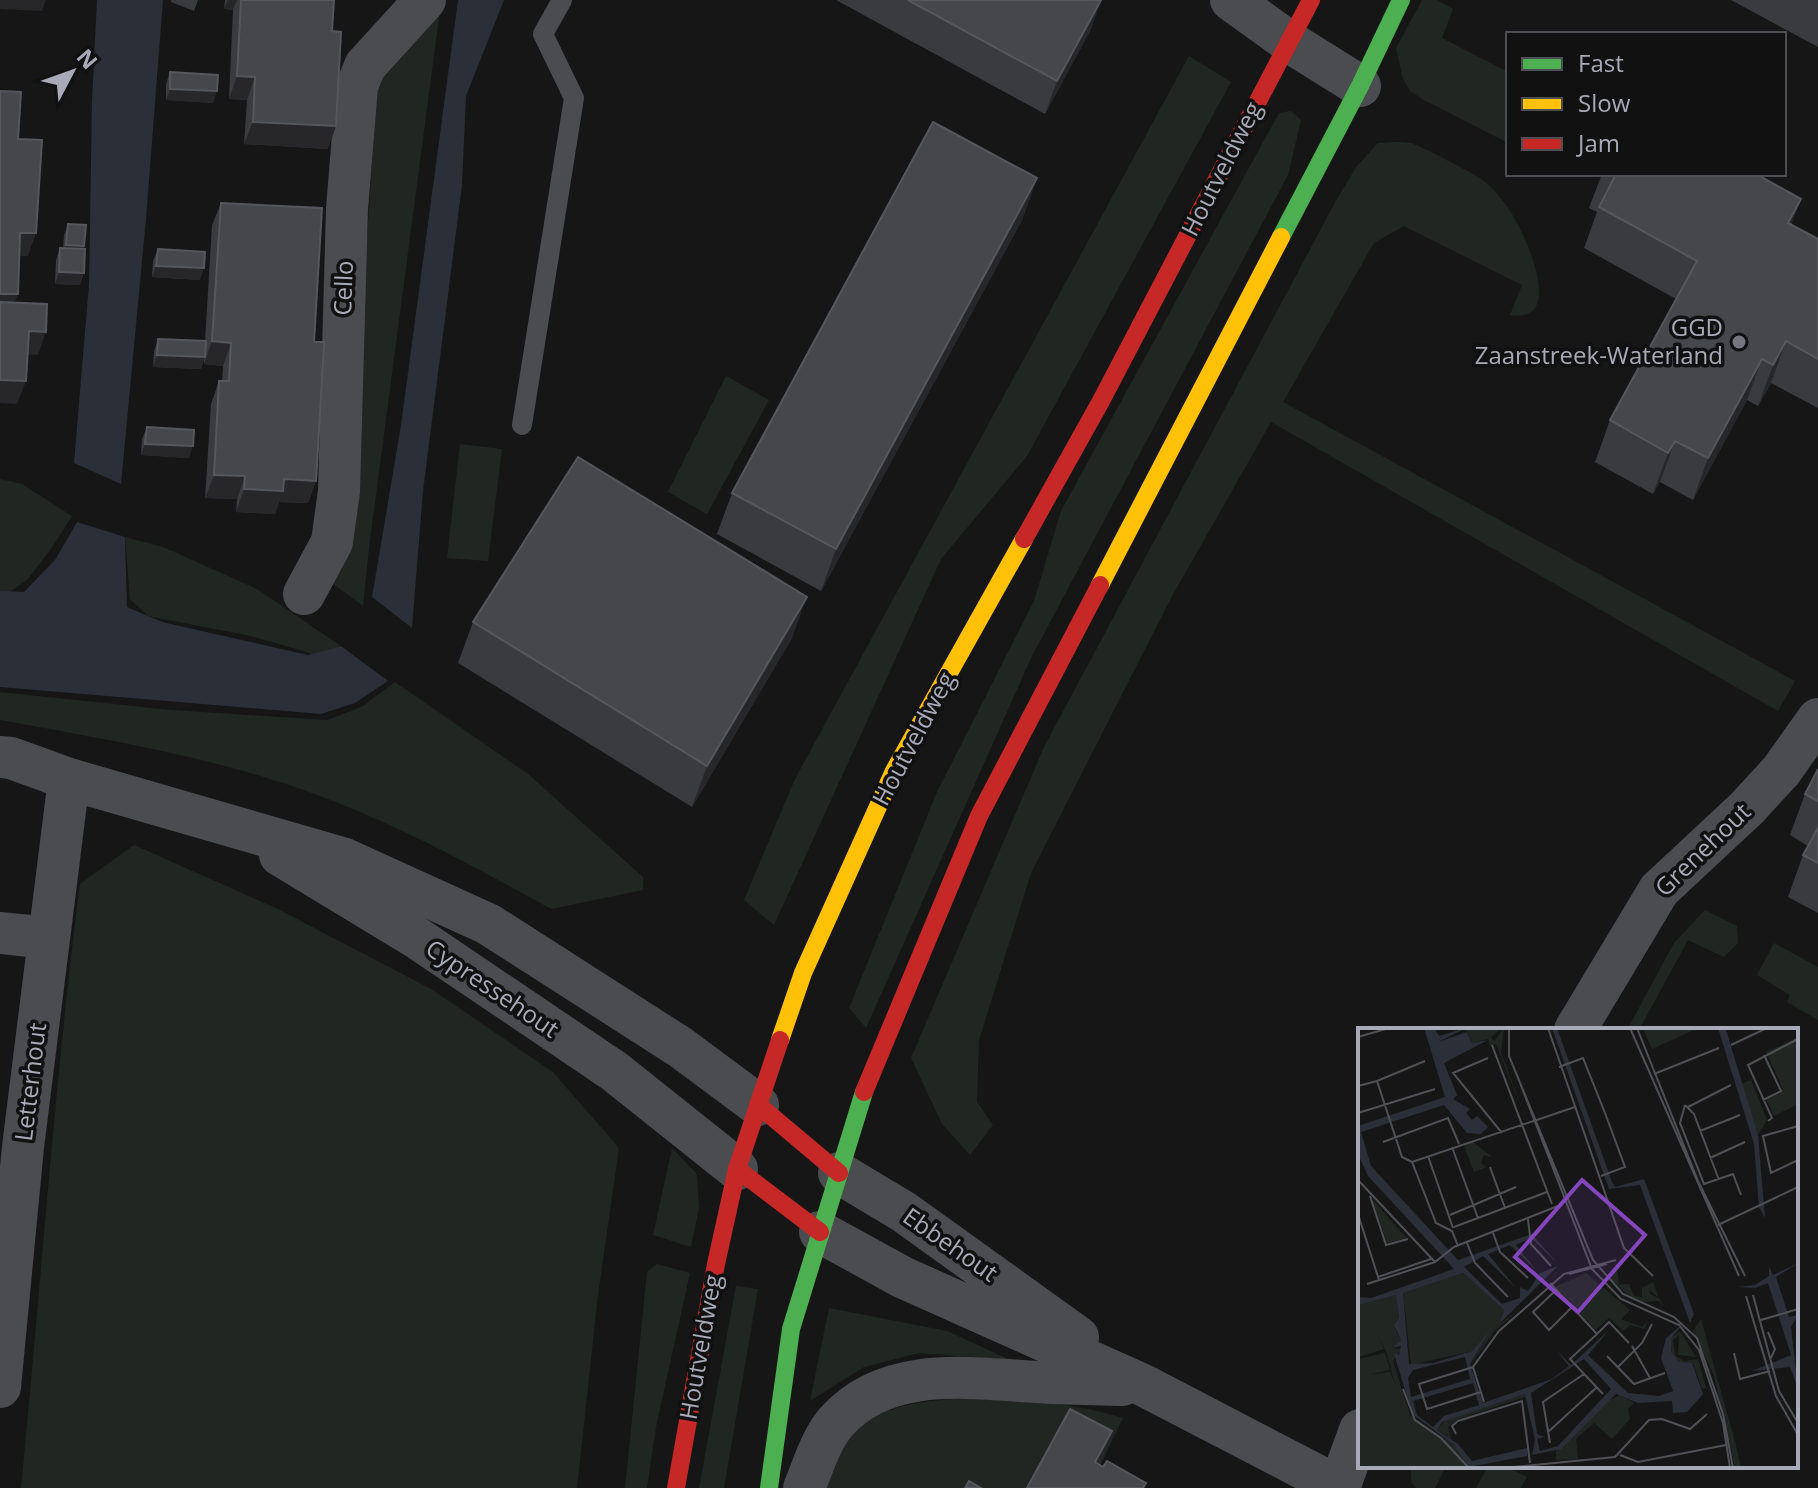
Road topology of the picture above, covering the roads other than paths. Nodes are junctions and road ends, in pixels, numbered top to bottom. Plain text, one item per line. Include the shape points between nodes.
1 (425, 0) edge
2 (562, 0) edge
3 (1231, 0) edge
4 (1311, 0) edge
5 (1401, 0) edge
6 (1288, 41) junction
7 (1360, 86) junction
8 (522, 425) dead end
9 (304, 594) dead end
10 (1818, 719) edge
11 (0, 757) edge
12 (69, 779) junction
13 (235, 827) junction
14 (0, 933) edge
15 (49, 938) junction
16 (1576, 1028) edge
17 (758, 1105) junction
18 (737, 1169) junction
19 (839, 1173) junction
20 (820, 1232) junction
21 (2, 1360) edge
22 (1143, 1385) junction
23 (1358, 1436) edge
24 (676, 1488) edge
25 (769, 1488) edge
26 (804, 1488) edge
27 (1339, 1488) edge

1 - 9 street, Cello via 365,66 357,86 347,209 339,491 332,542
2 - 8 lane via 543,34 574,98
3 - 6 street
4 - 6 street, Houtveldweg
5 - 7 street
6 - 7 street
6 - 17 street, Houtveldweg via 1101,401 894,771 803,973
7 - 19 street via 979,816 867,1084
10 - 16 street, Grenehout via 1747,808 1659,890
11 - 12 street, Cypressehout
12 - 13 street, Cypressehout
12 - 15 street, Letterhout
13 - 17 street, Cypressehout via 345,859 512,936
13 - 18 street, Cypressehout via 417,938 601,1062
14 - 15 street
15 - 21 street, Letterhout
17 - 18 street, Houtveldweg
17 - 19 street, Ebbehout
18 - 20 street, Ebbehout
18 - 24 street, Houtveldweg
19 - 20 street
19 - 22 street, Ebbehout via 953,1245
20 - 22 street, Ebbehout via 902,1277
20 - 25 street via 791,1329
22 - 26 street via 969,1376 902,1383 861,1399 834,1424
22 - 27 street, Ebbehout
23 - 27 street

